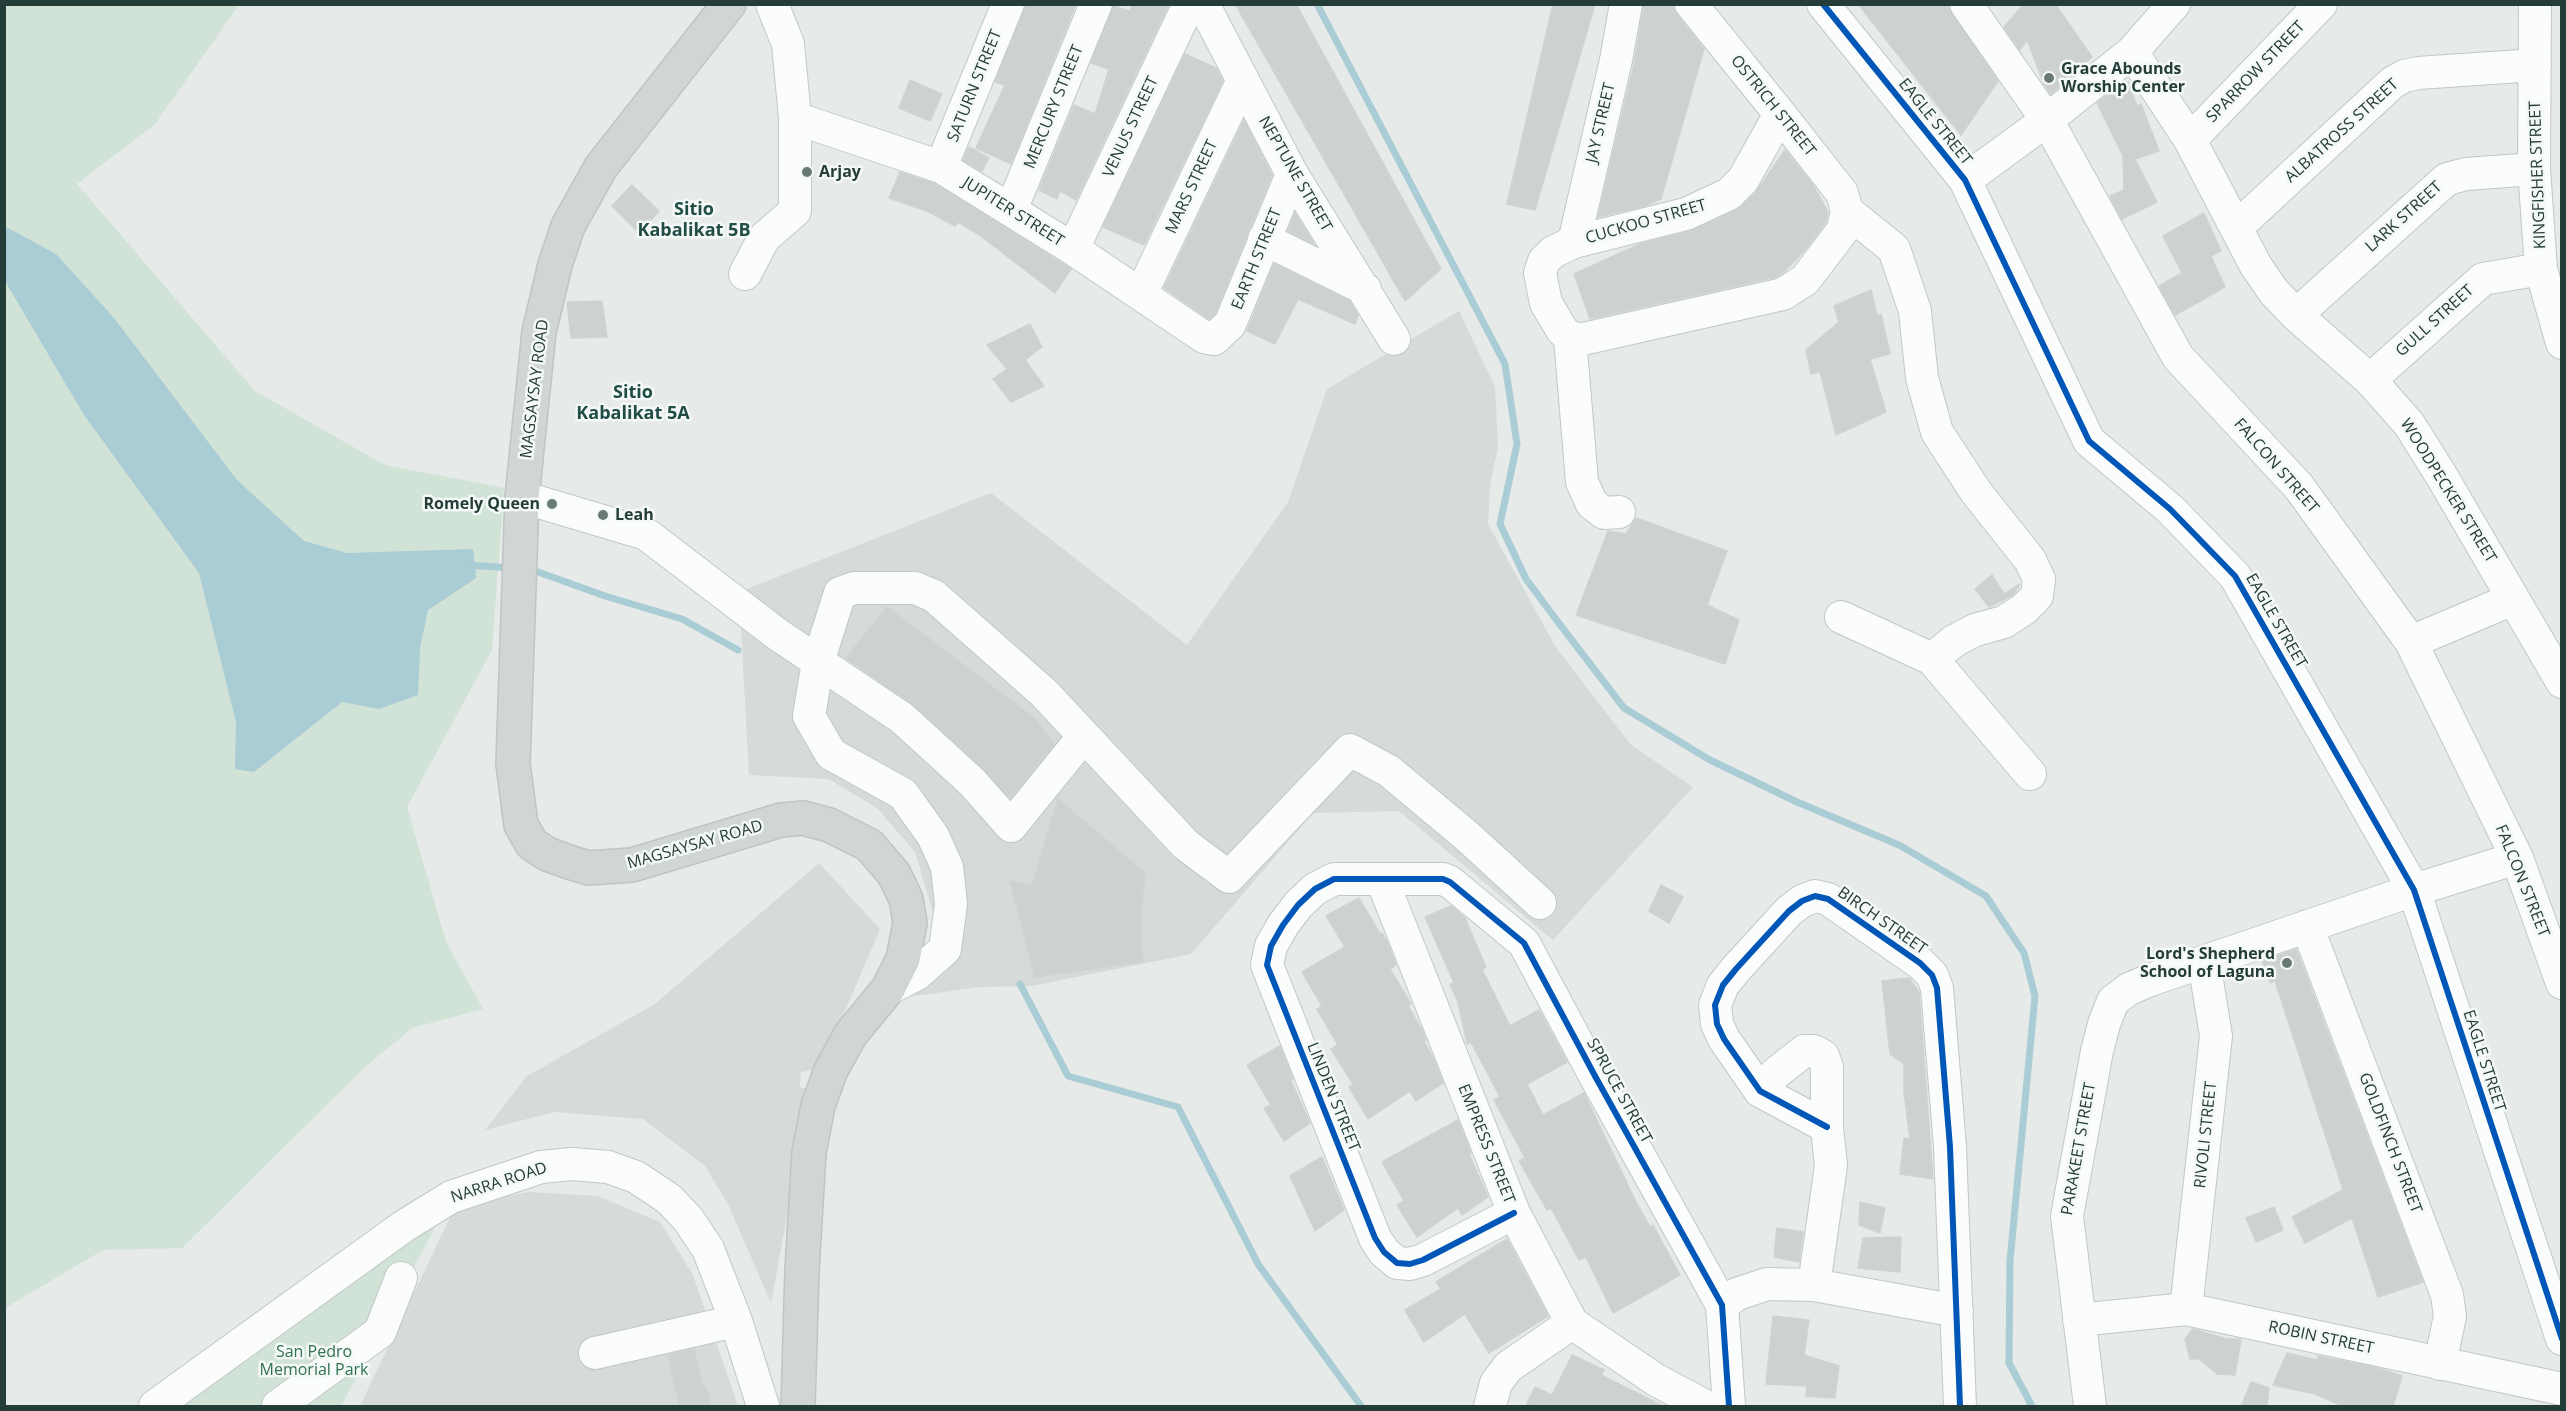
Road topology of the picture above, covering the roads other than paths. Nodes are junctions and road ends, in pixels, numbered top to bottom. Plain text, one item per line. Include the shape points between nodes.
1 (729, 4) edge
2 (772, 4) edge
3 (1008, 4) edge
4 (1096, 4) edge
5 (1189, 4) edge
6 (1203, 4) edge
7 (1626, 4) edge
8 (1691, 4) edge
9 (1823, 4) edge
10 (2174, 4) edge
11 (2321, 4) edge
12 (2535, 4) edge
13 (1980, 9) edge
14 (2132, 52) junction
15 (2535, 65) junction
16 (1243, 80) junction
17 (1780, 114) junction
18 (795, 118) junction
19 (2048, 120) junction
20 (2190, 140) junction
21 (941, 167) junction
22 (2534, 170) junction
23 (1292, 174) junction
24 (1965, 180) junction
25 (1011, 210) junction
26 (1847, 211) junction
27 (2237, 227) junction
28 (1264, 239) junction
29 (1574, 242) junction
30 (1073, 249) junction
31 (2541, 269) junction
32 (745, 274) dead end
33 (1365, 289) junction
34 (1141, 294) junction
35 (2296, 315) junction
36 (1570, 338) junction
37 (1214, 339) joint
38 (1394, 339) dead end
39 (2562, 343) edge
40 (2370, 380) junction
41 (522, 498) junction
42 (1619, 512) dead end
43 (2513, 599) junction
44 (1841, 616) dead end
45 (2411, 642) junction
46 (1932, 659) junction
47 (818, 662) junction
48 (2562, 682) edge
49 (1084, 736) junction
50 (2030, 774) dead end
51 (2517, 858) junction
52 (1382, 880) junction
53 (2414, 890) junction
54 (1540, 903) dead end
55 (2307, 926) junction
56 (2204, 962) junction
57 (2562, 983) edge
58 (888, 989) junction
59 (1760, 1091) junction
60 (1827, 1127) junction
61 (1514, 1213) junction
62 (401, 1278) dead end
63 (1814, 1285) junction
64 (1722, 1305) junction
65 (2186, 1309) junction
66 (1957, 1311) junction
67 (2079, 1320) junction
68 (736, 1321) junction
69 (1572, 1323) junction
70 (2562, 1339) edge
71 (595, 1353) dead end
72 (2440, 1364) junction
73 (2562, 1389) edge
74 (282, 1406) edge
75 (155, 1407) edge
76 (763, 1407) edge
77 (798, 1407) edge
78 (1490, 1407) edge
79 (1704, 1407) edge
80 (1729, 1407) edge
81 (1959, 1407) edge
82 (2090, 1407) edge

1 - 41 main road, MAGSAYSAY ROAD via 601,167 567,226 539,332
2 - 18 street via 788,44
3 - 21 street, SATURN STREET
4 - 25 street, MERCURY STREET
5 - 30 street, VENUS STREET
6 - 16 street, NEPTUNE STREET
7 - 29 street, JAY STREET
8 - 17 street, OSTRICH STREET
9 - 24 street, EAGLE STREET
10 - 14 street
11 - 20 street, SPARROW STREET
12 - 15 street, KINGFISHER STREET
13 - 19 street, FALCON STREET
14 - 19 street
14 - 20 street, WOODPECKER STREET
15 - 22 street, KINGFISHER STREET
15 - 27 street, ALBATROSS STREET via 2404,76
16 - 23 street, NEPTUNE STREET
16 - 34 street, MARS STREET
17 - 26 street, OSTRICH STREET via 1842,193
17 - 29 street, CUCKOO STREET via 1743,180 1730,194 1686,213
18 - 21 street, JUPITER STREET
18 - 32 street via 795,211 764,238
19 - 24 street
19 - 45 street, FALCON STREET via 2178,357 2299,487
20 - 27 street, WOODPECKER STREET
21 - 25 street, JUPITER STREET
22 - 31 street, KINGFISHER STREET
22 - 35 street, LARK STREET via 2466,174 2448,179
23 - 28 street, EARTH STREET
23 - 33 street, NEPTUNE STREET
24 - 53 street, EAGLE STREET via 2089,441 2170,509 2235,576
25 - 30 street, JUPITER STREET
26 - 36 street via 1843,230 1805,280 1783,294 1583,339
26 - 46 street via 1894,249 1915,311 1922,378 1937,432 1976,492 2030,560 2039,579 2037,596 2024,609 2004,622 1954,641
27 - 35 street, WOODPECKER STREET via 2256,266
28 - 33 street
28 - 37 street, EARTH STREET via 1230,324
29 - 36 street, CUCKOO STREET via 1553,252 1540,273 1546,303
30 - 34 street, JUPITER STREET
31 - 39 street, KINGFISHER STREET
31 - 40 street, GULL STREET via 2483,279
33 - 38 street, NEPTUNE STREET
34 - 37 street, JUPITER STREET via 1204,337
35 - 40 street, WOODPECKER STREET
36 - 42 street via 1582,482 1592,504 1604,513
40 - 43 street, WOODPECKER STREET via 2409,424
41 - 47 street via 645,534
41 - 58 main road, MAGSAYSAY ROAD via 513,764 520,825 532,844 572,863 589,868 609,867 632,865 781,820 802,818 829,825 869,845 894,874 906,899 909,932 903,959
43 - 45 street
43 - 48 street, WOODPECKER STREET
44 - 46 street
45 - 51 street, FALCON STREET
46 - 50 street
47 - 49 street via 902,718 972,782 1011,826
47 - 49 street via 840,593 854,588 915,588 934,597 1019,671
47 - 58 street via 809,716 831,754 903,794 933,836 947,867 951,904 945,949 917,974
49 - 54 street via 1186,845 1229,877 1350,750 1389,771
51 - 53 street
51 - 57 street, FALCON STREET
52 - 61 street, EMPRESS STREET
52 - 61 street, LINDEN STREET via 1334,879 1315,889 1298,905 1269,955 1267,965 1279,997 1384,1252 1397,1263 1410,1264
52 - 64 street, SPRUCE STREET via 1433,878 1450,882 1524,944
53 - 55 street
53 - 70 street, EAGLE STREET
55 - 56 street
55 - 72 street, GOLDFINCH STREET via 2448,1295 2450,1316
56 - 65 street, RIVOLI STREET via 2216,1036
56 - 67 street, PARAKEET STREET via 2128,988 2114,1001 2104,1024 2067,1216
58 - 77 main road, MAGSAYSAY ROAD via 851,1034 831,1070 818,1106 809,1152
59 - 60 street, BIRCH STREET
59 - 60 street via 1790,1061 1804,1051 1815,1050 1823,1056 1827,1067
59 - 66 street, BIRCH STREET via 1724,1039 1715,1005 1723,985 1736,969 1802,901 1815,896 1828,898 1932,975 1937,988 1950,1147
60 - 63 street via 1831,1166
61 - 69 street, EMPRESS STREET
62 - 74 street via 380,1332
63 - 64 street via 1767,1284 1737,1294
63 - 66 street
64 - 80 street, SPRUCE STREET
65 - 67 street, ROBIN STREET
65 - 72 street, ROBIN STREET
66 - 81 street, BIRCH STREET
67 - 82 street, PARAKEET STREET
68 - 71 street
68 - 75 street, NARRA ROAD via 708,1249 669,1199 636,1177 608,1167 541,1167 450,1197 413,1220
68 - 76 street, NARRA ROAD
69 - 78 street via 1508,1367 1496,1383
69 - 79 street, EMPRESS STREET
72 - 73 street, ROBIN STREET

